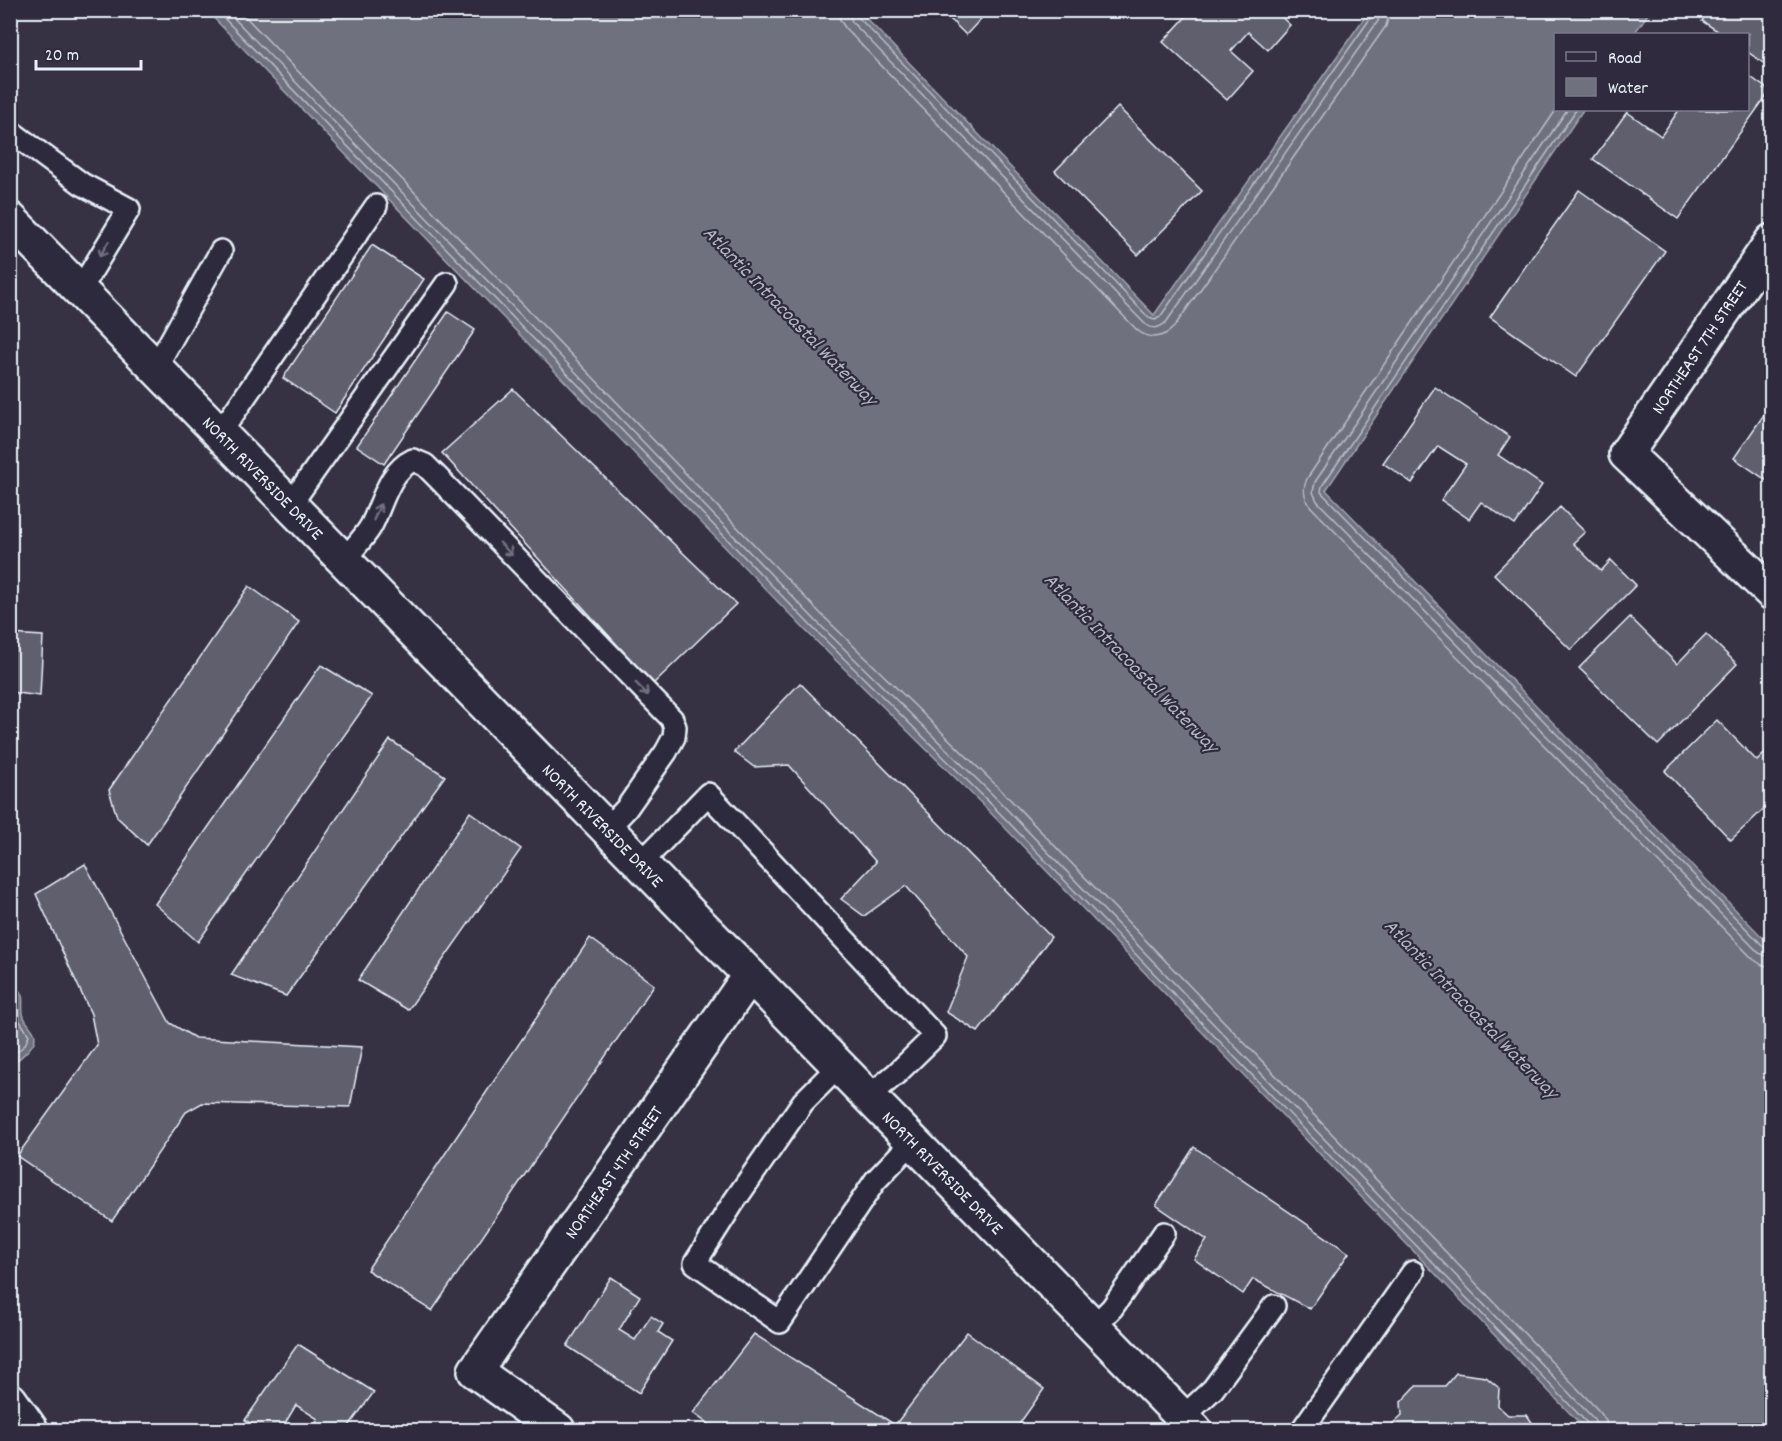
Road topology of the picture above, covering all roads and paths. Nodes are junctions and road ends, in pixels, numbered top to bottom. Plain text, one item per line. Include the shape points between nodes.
1 (10, 131) edge
2 (376, 206) dead end
3 (10, 219) edge
4 (1772, 241) edge
5 (221, 251) dead end
6 (447, 283) dead end
7 (80, 290) junction
8 (156, 367) junction
9 (220, 433) junction
10 (290, 505) junction
11 (344, 560) junction
12 (1772, 593) edge
13 (607, 829) junction
14 (641, 864) junction
15 (750, 975) junction
16 (839, 1066) junction
17 (869, 1096) junction
18 (913, 1141) junction
19 (1164, 1233) dead end
20 (1413, 1272) dead end
21 (1274, 1306) dead end
22 (1093, 1327) junction
23 (10, 1400) edge
24 (1189, 1424) edge
25 (31, 1431) edge
26 (558, 1431) edge
27 (1302, 1431) edge

1 -> 7 lane via 82,184 129,209
2 - 9 lane
3 - 7 street, NORTH RIVERSIDE DRIVE
4 - 12 street, NORTHEAST 7TH STREET via 1626,454
5 - 8 lane
6 - 10 lane
7 - 8 street, NORTH RIVERSIDE DRIVE
8 - 9 street, NORTH RIVERSIDE DRIVE
9 - 10 street, NORTH RIVERSIDE DRIVE
10 - 11 street, NORTH RIVERSIDE DRIVE
11 - 13 street, NORTH RIVERSIDE DRIVE
11 -> 13 lane via 370,528 385,492 404,465 413,460 440,480 672,719 674,737 666,752
13 - 14 street, NORTH RIVERSIDE DRIVE
14 - 15 street, NORTH RIVERSIDE DRIVE
14 - 17 lane via 708,794 935,1036
15 - 16 street, NORTH RIVERSIDE DRIVE
15 - 26 street, NORTHEAST 4TH STREET via 476,1371
16 - 17 street, NORTH RIVERSIDE DRIVE
16 - 18 lane via 803,1102 695,1263 780,1322 875,1181
17 - 18 street, NORTH RIVERSIDE DRIVE
18 - 22 street, NORTH RIVERSIDE DRIVE
19 - 22 lane via 1112,1308
20 - 27 lane
21 - 24 lane
22 - 24 street, NORTH RIVERSIDE DRIVE
23 - 25 street

